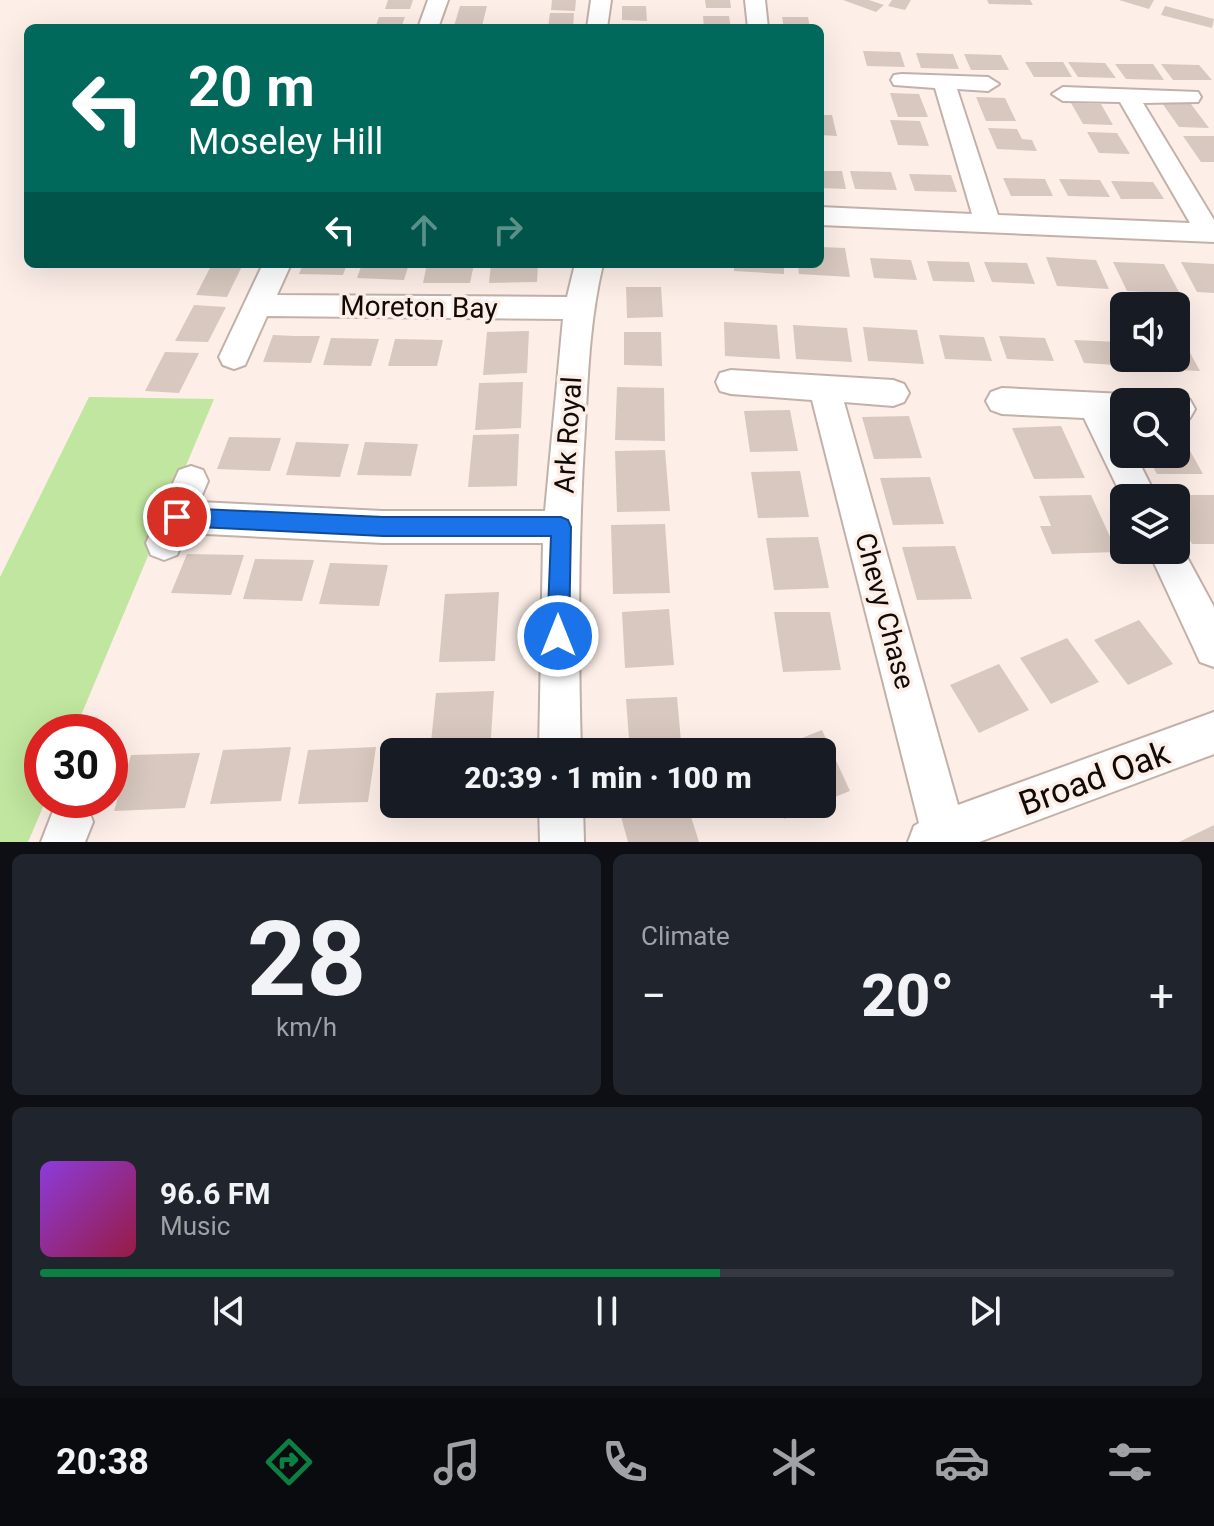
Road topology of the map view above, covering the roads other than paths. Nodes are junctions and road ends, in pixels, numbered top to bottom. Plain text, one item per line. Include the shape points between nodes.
1 (438, 0) edge
2 (601, 0) edge
3 (755, 4) edge
4 (778, 8) dead end
5 (429, 24) edge
6 (598, 24) edge
7 (758, 24) edge
8 (902, 80) dead end
9 (944, 82) junction
10 (988, 84) dead end
11 (1063, 94) dead end
12 (1128, 96) junction
13 (1190, 97) dead end
14 (824, 216) edge
15 (988, 223) junction
16 (1212, 233) edge
17 (275, 268) edge
18 (588, 268) edge
19 (260, 305) junction
20 (578, 308) junction
21 (234, 357) dead end
22 (731, 382) dead end
23 (825, 389) junction
24 (893, 393) dead end
25 (1002, 401) dead end
26 (1109, 407) edge
27 (191, 481) dead end
28 (1135, 484) edge
29 (561, 527) junction
30 (1173, 564) edge
31 (1214, 648) edge
32 (1214, 733) edge
33 (560, 738) edge
34 (561, 818) edge
35 (937, 838) edge
36 (562, 842) edge

1 - 5 street
2 - 6 street
3 - 4 street
3 - 7 street
8 - 9 street
9 - 10 street
9 - 15 street
11 - 12 street
12 - 13 street
12 - 16 street
14 - 15 street
15 - 16 street
17 - 19 street
18 - 20 street, Ark Royal
19 - 20 street, Moreton Bay
19 - 21 street
20 - 29 street, Ark Royal
22 - 23 street
23 - 24 street
23 - 35 street, Chevy Chase
25 - 26 street
26 - 28 street
27 - 29 street via 171,530
29 - 33 street, Ark Royal
30 - 31 street
32 - 35 street, Broad Oak
34 - 36 street

